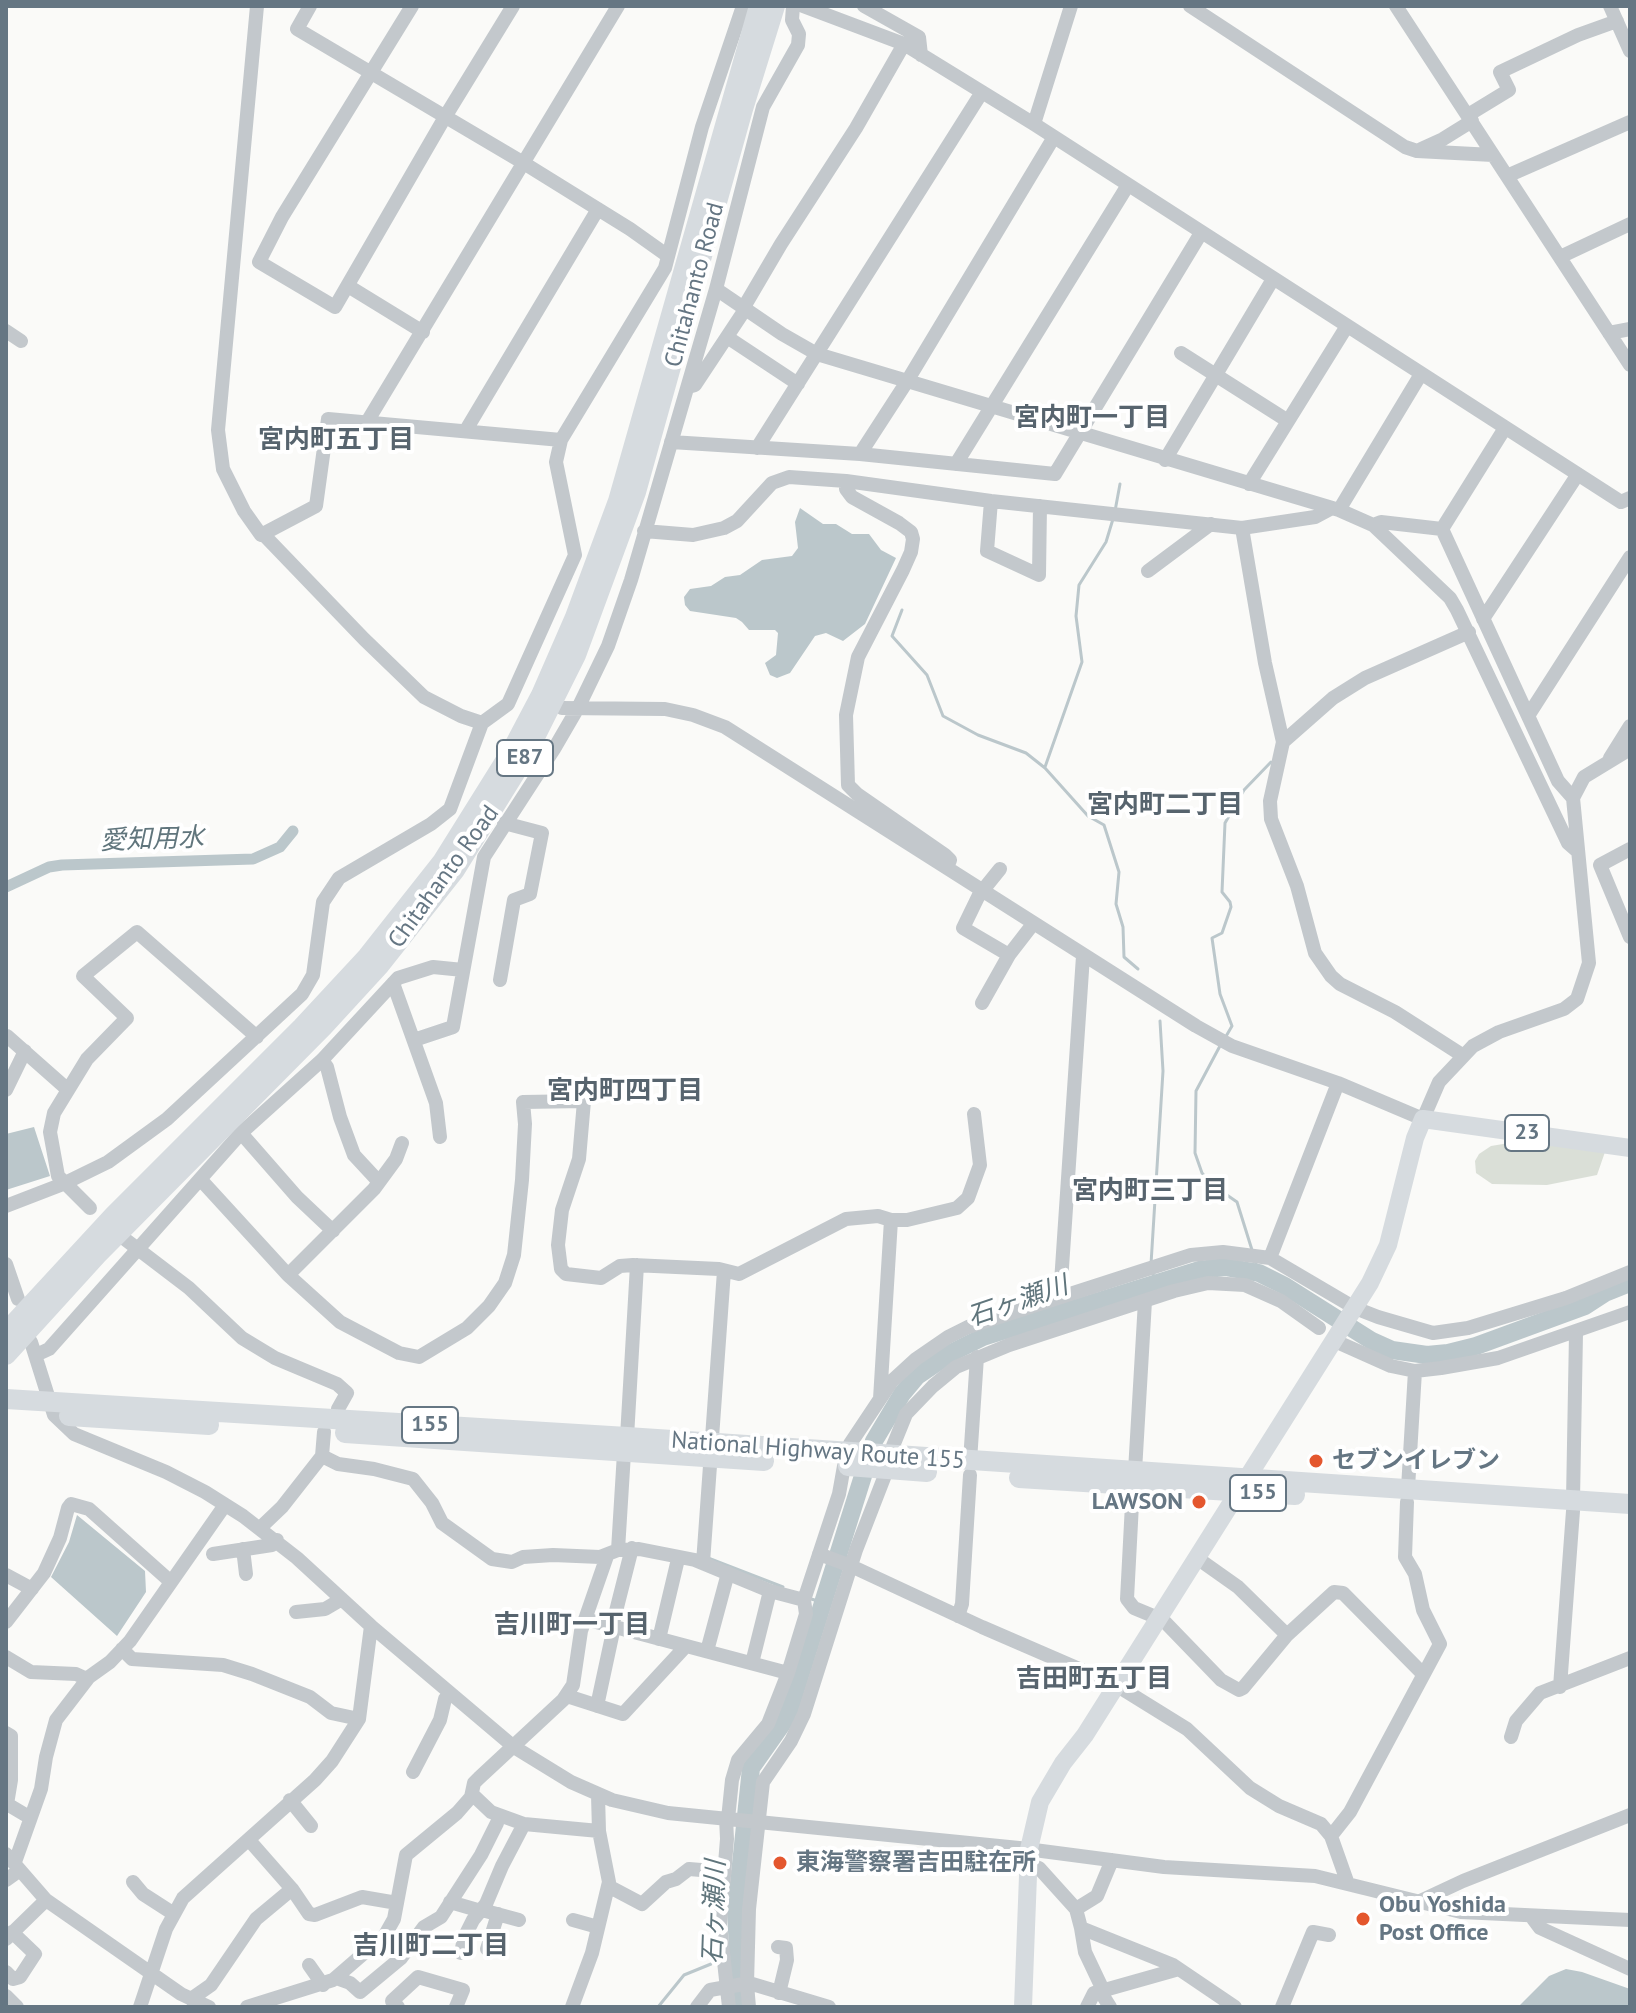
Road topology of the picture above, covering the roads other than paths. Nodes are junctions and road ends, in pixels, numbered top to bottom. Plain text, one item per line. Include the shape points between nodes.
1 (257, 6) edge
2 (310, 6) edge
3 (412, 6) edge
4 (513, 6) edge
5 (618, 6) edge
6 (743, 6) edge
7 (759, 6) edge
8 (775, 6) edge
9 (793, 6) edge
10 (803, 6) edge
11 (864, 6) edge
12 (1071, 6) edge
13 (1190, 6) edge
14 (1610, 6) edge
15 (1400, 7) edge
16 (1617, 21) junction
17 (897, 41) junction
18 (1629, 45) edge
19 (921, 55) junction
20 (372, 72) junction
21 (982, 92) junction
22 (445, 117) junction
23 (1470, 118) junction
24 (1630, 122) edge
25 (1034, 124) junction
26 (1054, 137) junction
27 (1417, 151) junction
28 (1493, 155) junction
29 (522, 162) junction
30 (1507, 176) junction
31 (1128, 185) junction
32 (598, 209) junction
33 (1630, 224) edge
34 (1201, 233) junction
35 (668, 256) junction
36 (1560, 257) junction
37 (1273, 279) junction
38 (348, 286) junction
39 (716, 289) junction
40 (745, 307) junction
41 (1347, 326) junction
42 (1630, 329) edge
43 (6, 331) edge
44 (423, 332) junction
45 (1609, 333) junction
46 (727, 337) junction
47 (21, 341) dead end
48 (1181, 353) dead end
49 (817, 354) junction
50 (1630, 365) edge
51 (1421, 374) junction
52 (1216, 375) junction
53 (906, 383) junction
54 (798, 384) junction
55 (687, 387) junction
56 (989, 407) junction
57 (1288, 421) junction
58 (367, 422) junction
59 (1505, 428) junction
60 (466, 430) junction
61 (1080, 433) junction
62 (561, 440) junction
63 (671, 442) junction
64 (757, 448) junction
65 (860, 454) junction
66 (1165, 460) junction
67 (956, 464) junction
68 (1578, 474) junction
69 (846, 481) junction
70 (1249, 484) junction
71 (1630, 498) edge
72 (991, 501) junction
73 (1040, 506) junction
74 (1334, 510) junction
75 (1211, 524) junction
76 (1373, 525) junction
77 (1242, 528) junction
78 (1442, 529) junction
79 (644, 531) junction
80 (263, 534) junction
81 (1630, 557) edge
82 (1148, 571) dead end
83 (1483, 619) junction
84 (1469, 632) junction
85 (579, 706) junction
86 (562, 708) dead end
87 (1528, 716) junction
88 (482, 723) junction
89 (1630, 726) edge
90 (1283, 742) junction
91 (1630, 749) edge
92 (1608, 762) junction
93 (1573, 798) junction
94 (504, 823) junction
95 (1630, 849) edge
96 (1577, 850) junction
97 (947, 868) junction
98 (1000, 869) dead end
99 (982, 891) junction
100 (1033, 924) junction
101 (1630, 937) edge
102 (1009, 955) junction
103 (1083, 956) junction
104 (463, 970) junction
105 (500, 980) dead end
106 (393, 983) junction
107 (982, 1003) dead end
108 (7, 1036) edge
109 (257, 1037) junction
110 (414, 1040) junction
111 (25, 1051) junction
112 (1462, 1055) junction
113 (322, 1060) junction
114 (1338, 1083) junction
115 (67, 1089) junction
116 (6, 1090) edge
117 (974, 1114) dead end
118 (1423, 1119) junction
119 (241, 1133) junction
120 (440, 1137) dead end
121 (402, 1143) dead end
122 (1630, 1148) edge
123 (201, 1180) junction
124 (379, 1182) junction
125 (63, 1184) junction
126 (6, 1206) edge
127 (90, 1208) dead end
128 (891, 1220) junction
129 (333, 1231) junction
130 (132, 1245) junction
131 (1270, 1258) junction
132 (6, 1264) edge
133 (637, 1265) junction
134 (724, 1271) junction
135 (1630, 1272) edge
136 (288, 1275) junction
137 (1060, 1297) junction
138 (18, 1299) dead end
139 (1145, 1301) junction
140 (1354, 1310) junction
141 (1630, 1312) edge
142 (1319, 1328) dead end
143 (6, 1332) edge
144 (1576, 1333) junction
145 (1336, 1340) junction
146 (6, 1355) edge
147 (977, 1357) junction
148 (1415, 1371) junction
149 (6, 1399) edge
150 (880, 1399) junction
151 (52, 1408) junction
152 (6, 1413) edge
153 (330, 1425) junction
154 (626, 1445) junction
155 (712, 1450) junction
156 (322, 1456) junction
157 (849, 1460) junction
158 (888, 1462) junction
159 (970, 1468) junction
160 (1134, 1478) junction
161 (1243, 1485) junction
162 (1407, 1495) junction
163 (1630, 1504) edge
164 (225, 1505) junction
165 (1573, 1506) junction
166 (1630, 1515) edge
167 (260, 1528) junction
168 (277, 1540) junction
169 (243, 1549) junction
170 (619, 1552) junction
171 (213, 1554) dead end
172 (819, 1554) junction
173 (1197, 1558) junction
174 (678, 1559) junction
175 (703, 1563) junction
176 (851, 1566) junction
177 (728, 1573) junction
178 (246, 1574) dead end
179 (6, 1575) edge
180 (171, 1582) junction
181 (32, 1589) junction
182 (770, 1591) junction
183 (342, 1599) junction
184 (804, 1600) junction
185 (296, 1612) dead end
186 (958, 1616) junction
187 (585, 1619) junction
188 (1157, 1619) junction
189 (6, 1622) edge
190 (371, 1626) junction
191 (613, 1627) junction
192 (1287, 1635) junction
193 (659, 1639) junction
194 (686, 1646) junction
195 (122, 1649) junction
196 (707, 1651) junction
197 (6, 1657) edge
198 (1630, 1658) edge
199 (752, 1663) junction
200 (788, 1673) junction
201 (1423, 1674) junction
202 (87, 1679) junction
203 (1116, 1685) junction
204 (1560, 1687) junction
205 (450, 1693) junction
206 (567, 1696) junction
207 (597, 1706) junction
208 (359, 1719) junction
209 (6, 1733) edge
210 (1511, 1737) dead end
211 (514, 1747) junction
212 (413, 1772) dead end
213 (8, 1781) edge
214 (472, 1794) junction
215 (598, 1795) junction
216 (290, 1800) junction
217 (1630, 1815) edge
218 (29, 1817) junction
219 (727, 1818) junction
220 (758, 1822) junction
221 (497, 1823) dead end
222 (524, 1824) junction
223 (311, 1826) dead end
224 (599, 1831) junction
225 (1331, 1836) junction
226 (249, 1840) junction
227 (1028, 1857) junction
228 (1112, 1860) junction
229 (14, 1862) edge
230 (725, 1872) junction
231 (6, 1880) edge
232 (133, 1882) dead end
233 (1348, 1884) junction
234 (608, 1886) junction
235 (292, 1889) junction
236 (46, 1900) junction
237 (450, 1902) junction
238 (1418, 1902) junction
239 (397, 1903) junction
240 (1076, 1909) junction
241 (482, 1910) junction
242 (174, 1914) junction
243 (498, 1914) junction
244 (1531, 1916) junction
245 (519, 1920) dead end
246 (573, 1920) dead end
247 (1630, 1920) edge
248 (598, 1927) junction
249 (1081, 1928) junction
250 (1329, 1935) dead end
251 (9, 1936) edge
252 (778, 1947) dead end
253 (487, 1949) dead end
254 (461, 1953) dead end
255 (309, 1965) dead end
256 (1179, 1969) junction
257 (1630, 1969) edge
258 (150, 1972) junction
259 (330, 1981) junction
260 (8, 1984) edge
261 (747, 1984) junction
262 (728, 1988) junction
263 (1102, 1990) junction
264 (784, 1998) edge
265 (191, 1999) junction
266 (1232, 2006) edge
267 (17, 2007) edge
268 (140, 2007) edge
269 (209, 2007) edge
270 (247, 2007) edge
271 (398, 2007) edge
272 (456, 2007) edge
273 (572, 2007) edge
274 (697, 2007) edge
275 (729, 2007) edge
276 (749, 2007) edge
277 (829, 2007) edge
278 (1023, 2007) edge
279 (1087, 2007) edge
280 (1110, 2007) edge
281 (1282, 2007) edge

1 - 80 street via 218,430 223,469 244,511
2 - 20 street via 297,29
3 - 20 street
4 - 22 street
5 - 29 street
6 - 35 street via 702,127
7 - 143 highway, Chitahanto Road / E87 via 618,501 575,617 512,750 442,862 367,957
8 - 146 highway, Chitahanto Road / E87 via 628,519 576,655 525,757 455,870 379,966 122,1228
9 - 39 street via 800,41 763,107
10 - 17 street
11 - 19 street via 919,37
12 - 25 street
13 - 27 street
14 - 16 street
15 - 23 street
16 - 18 street
16 - 23 street via 1500,72 1509,90
17 - 19 street
17 - 40 street via 856,128
19 - 21 street
20 - 22 street
20 - 38 street via 259,262 335,307
21 - 25 street
21 - 49 street
22 - 29 street
22 - 38 street
23 - 27 street
23 - 28 street
24 - 30 street
25 - 26 street
26 - 31 street
26 - 53 street
27 - 28 street
28 - 30 street
29 - 32 street
29 - 44 street
30 - 36 street
31 - 34 street
31 - 56 street
32 - 35 street
32 - 60 street
33 - 36 street
34 - 37 street
34 - 61 street
35 - 62 street
36 - 45 street
37 - 41 street
37 - 52 street
38 - 44 street
39 - 40 street
39 - 55 street
40 - 46 street
40 - 49 street
41 - 51 street
41 - 57 street
42 - 45 street
43 - 47 street
44 - 58 street
45 - 50 street
46 - 54 street
46 - 55 street via 695,385
48 - 52 street
49 - 53 street
49 - 54 street
51 - 59 street
51 - 74 street
52 - 57 street
52 - 66 street
53 - 56 street
53 - 65 street
54 - 64 street
55 - 63 street
56 - 61 street
56 - 67 street
57 - 70 street
58 - 60 street
58 - 80 street via 328,419 316,506
59 - 68 street
59 - 78 street
60 - 62 street
61 - 66 street
61 - 67 street via 1055,474
62 - 88 street via 556,462 579,561 515,706
63 - 64 street
63 - 79 street
64 - 65 street
65 - 67 street
66 - 70 street
68 - 71 street via 1621,502
68 - 83 street
69 - 72 street
69 - 79 street via 783,477 724,528 693,535
69 - 97 street via 852,497 899,523 913,539 903,570 858,657 846,715 848,785 945,855 950,860
70 - 74 street
72 - 73 street
72 - 73 street via 987,551 1039,575
73 - 75 street
74 - 76 street
74 - 77 street
75 - 77 street
75 - 82 street
76 - 78 street
76 - 84 street via 1450,598
77 - 90 street
78 - 83 street
79 - 85 street via 625,578 608,646
80 - 88 street via 424,697
81 - 87 street
83 - 87 street
84 - 90 street via 1365,678
84 - 96 street via 1568,843
85 - 86 street
85 - 94 street
85 - 97 street via 665,709 725,727
87 - 93 street via 1558,781
88 - 109 street via 450,809 339,878 329,890 313,975 302,994
89 - 92 street
90 - 112 street via 1271,819 1321,965 1340,984
91 - 92 street
92 - 93 street via 1584,777
93 - 96 street
94 - 104 street via 484,857
94 - 105 street via 542,833 542,838 530,894 514,900
95 - 101 street via 1600,865
96 - 112 street via 1589,963 1577,999 1564,1009 1487,1038
97 - 99 street
98 - 99 street
99 - 100 street
99 - 102 street via 963,928
100 - 102 street
100 - 103 street
102 - 107 street
103 - 114 street via 1232,1046
103 - 137 street
104 - 106 street via 433,967
104 - 110 street via 453,1027
106 - 110 street
106 - 113 street
108 - 111 street
109 - 115 street via 137,932 83,976 127,1018 87,1059
109 - 125 street via 156,1128 121,1154
110 - 120 street via 436,1103
111 - 115 street
111 - 116 street
112 - 118 street via 1433,1091
113 - 119 street
113 - 124 street via 354,1155
114 - 118 street
114 - 131 street
115 - 125 street via 50,1132
117 - 128 street via 980,1165 968,1198 945,1212
118 - 122 main road, 23
118 - 140 main road via 1388,1245
119 - 123 street
119 - 129 street
121 - 124 street
123 - 130 street
123 - 136 street
124 - 129 street
125 - 126 street
125 - 127 street
128 - 134 street via 846,1219 745,1272
128 - 150 street
129 - 136 street
130 - 151 street via 49,1349 34,1348
130 - 153 street via 252,1344 347,1393
131 - 137 street via 1223,1252 1191,1255
131 - 140 street
132 - 138 street
133 - 134 street
133 - 136 street via 620,1266 601,1278 561,1269 562,1210 577,1169 584,1101 523,1102 514,1255 505,1283 489,1306 458,1335 419,1357 399,1353 340,1322
133 - 154 street
134 - 155 street
135 - 140 street via 1566,1298 1468,1328 1433,1333
137 - 150 street via 948,1337 905,1369
139 - 142 street via 1196,1285 1232,1283 1267,1294
139 - 147 street
139 - 160 street
140 - 145 main road
141 - 144 street
144 - 148 street via 1498,1358
144 - 165 street
145 - 148 street via 1391,1366
145 - 161 main road
147 - 158 street via 948,1372 916,1401
147 - 159 street
148 - 162 street
149 - 151 highway, National Highway Route 155 / 155
150 - 157 street via 850,1444
151 - 152 highway, National Highway Route 155 / 155
151 - 153 highway, National Highway Route 155 / 155
151 - 164 street via 74,1434 166,1472
153 - 154 highway, National Highway Route 155 / 155
153 - 156 street
154 - 155 highway, National Highway Route 155 / 155
154 - 170 street
155 - 157 highway, National Highway Route 155 / 155
155 - 175 street
156 - 167 street
156 - 170 street via 413,1479 442,1523 492,1559 586,1558
157 - 158 highway, National Highway Route 155 / 155
157 - 172 street
158 - 159 highway, National Highway Route 155 / 155
158 - 176 street
159 - 160 highway, National Highway Route 155 / 155
159 - 186 street
160 - 161 highway, National Highway Route 155 / 155
160 - 188 street via 1127,1599
161 - 162 highway, National Highway Route 155 / 155
161 - 173 main road
162 - 165 highway, National Highway Route 155 / 155
162 - 201 street via 1405,1557 1440,1644
163 - 165 highway, National Highway Route 155 / 155
164 - 167 street
164 - 180 street
165 - 166 highway, National Highway Route 155 / 155
165 - 204 street
167 - 168 street
168 - 169 street
168 - 183 street
169 - 171 street
169 - 178 street
170 - 174 street
170 - 187 street
170 - 191 street
172 - 176 street
172 - 184 street
173 - 188 main road
173 - 192 street via 1238,1587
174 - 175 street
174 - 193 street
175 - 177 street
176 - 186 street
176 - 220 street via 799,1727 763,1782
177 - 182 street
177 - 196 street
179 - 181 street
180 - 181 street via 89,1509 71,1504 44,1573
180 - 195 street
181 - 189 street
182 - 184 street
182 - 199 street
183 - 185 street via 325,1609
183 - 190 street
184 - 200 street via 806,1614
186 - 203 street
187 - 191 street
187 - 206 street via 577,1676
188 - 192 street via 1221,1680 1239,1690
188 - 203 main road
190 - 205 street
190 - 208 street
191 - 193 street
191 - 207 street
192 - 201 street via 1334,1592 1343,1593
193 - 194 street
194 - 196 street
194 - 207 street via 623,1714
195 - 202 street
195 - 208 street via 132,1659 223,1665 310,1697 331,1713
196 - 199 street
197 - 202 street via 31,1672
198 - 204 street
199 - 200 street
200 - 219 street via 768,1724 738,1760
201 - 225 street via 1350,1812
202 - 218 street via 56,1720 41,1789
203 - 225 street via 1187,1729 1250,1788 1321,1824
203 - 227 main road via 1045,1791
204 - 210 street via 1540,1693 1516,1721
205 - 211 street
205 - 212 street
206 - 207 street
206 - 211 street
208 - 216 street via 332,1761
209 - 213 street via 11,1736
211 - 214 street via 479,1778
211 - 215 street
213 - 218 street via 7,1804
214 - 222 street via 497,1816
214 - 239 street via 406,1855
215 - 219 street via 648,1809
215 - 224 street
216 - 223 street
216 - 226 street
217 - 238 street
218 - 229 street
219 - 220 street
219 - 230 street
220 - 227 street
220 - 261 street
221 - 237 street
222 - 224 street
222 - 241 street
224 - 234 street
225 - 233 street
226 - 235 street
226 - 242 street via 195,1885
227 - 228 street
227 - 240 street
227 - 278 main road
228 - 233 street via 1315,1876
228 - 240 street via 1097,1896
229 - 231 street
229 - 236 street
230 - 234 street via 689,1869 642,1904
230 - 262 street via 720,1925
232 - 242 street
233 - 238 street
234 - 248 street
235 - 239 street via 315,1915 362,1897
235 - 265 street via 256,1919 211,1985
236 - 251 street
236 - 258 street
237 - 241 street
237 - 259 street via 401,1958 360,1992 350,1983
238 - 244 street via 1461,1912
239 - 259 street via 385,1935
240 - 249 street
241 - 243 street
241 - 254 street
242 - 258 street
243 - 245 street
243 - 253 street
244 - 247 street
244 - 257 street via 1540,1928
246 - 248 street
248 - 273 street
249 - 256 street
249 - 263 street
250 - 281 street via 1313,1932
251 - 260 street via 35,1954 20,1977
252 - 264 street via 786,1948
255 - 259 street
256 - 263 street
256 - 266 street
258 - 265 street
258 - 268 street
259 - 270 street
260 - 267 street
261 - 262 street
261 - 264 street
261 - 276 street
262 - 274 street via 710,1990
262 - 275 street
263 - 279 street via 1094,1993
263 - 280 street
264 - 277 street
265 - 269 street
271 - 272 street via 392,2001 418,1977 463,1990

